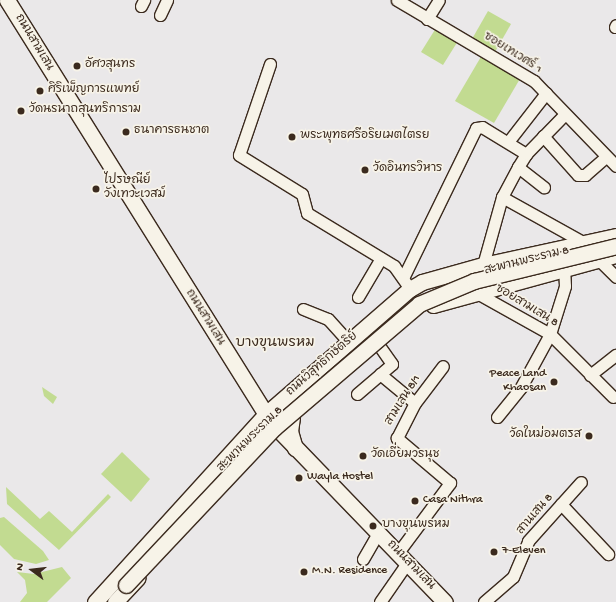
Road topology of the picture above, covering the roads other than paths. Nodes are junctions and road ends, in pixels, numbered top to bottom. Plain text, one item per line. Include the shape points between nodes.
1 (7, 0) edge
2 (167, 0) edge
3 (397, 0) edge
4 (439, 0) edge
5 (160, 15) dead end
6 (428, 19) junction
7 (270, 64) dead end
8 (546, 93) junction
9 (564, 115) junction
10 (542, 136) junction
11 (508, 142) junction
12 (526, 154) junction
13 (606, 157) junction
14 (616, 166) edge
15 (518, 167) junction
16 (544, 187) dead end
17 (502, 197) junction
18 (612, 240) edge
19 (581, 242) junction
20 (616, 255) edge
21 (381, 258) junction
22 (599, 260) junction
23 (483, 265) junction
24 (564, 268) junction
25 (616, 277) edge
26 (412, 286) junction
27 (475, 292) junction
28 (358, 297) dead end
29 (303, 309) dead end
30 (550, 334) junction
31 (349, 342) junction
32 (378, 344) junction
33 (616, 355) edge
34 (443, 366) dead end
35 (380, 374) junction
36 (590, 375) junction
37 (251, 392) junction
38 (357, 394) dead end
39 (286, 395) junction
40 (613, 397) dead end
41 (415, 403) junction
42 (266, 414) junction
43 (295, 415) junction
44 (497, 416) dead end
45 (278, 430) junction
46 (250, 432) junction
47 (267, 442) junction
48 (295, 449) junction
49 (581, 482) dead end
50 (561, 504) junction
51 (378, 534) junction
52 (608, 554) dead end
53 (363, 559) dead end
54 (402, 559) junction
55 (96, 602) edge
56 (110, 602) edge
57 (115, 602) edge
58 (380, 602) edge
59 (445, 602) edge
60 (484, 602) edge

1 - 37 main road, ถนนสามเสน
2 - 5 street
3 - 6 street, ซอยเทเวศร์ 1
4 - 6 street
6 - 8 street, ซอยเทเวศร์ 1 via 516,70
7 - 21 street via 239,155 302,194 307,213
8 - 9 street, ซอยเทเวศร์ 1
8 - 11 street
9 - 10 street
9 - 13 street, ซอยเทเวศร์ 1
10 - 12 street
10 - 13 street via 578,176 585,175
11 - 12 street
11 - 26 street via 482,127 476,128
12 - 15 street
13 - 14 street, ซอยเทเวศร์ 1
15 - 16 street
15 - 17 street
17 - 19 street
17 - 23 street
18 - 19 main road, ถนนวิสุทธิกษัตริย์
18 - 26 main road, สะพานพระราม 8 via 443,283
18 - 56 main road, สะพานพระราม 8, bridge via 474,281 419,304 274,428
19 - 23 main road, ถนนวิสุทธิกษัตริย์
20 - 22 main road, ถนนวิสุทธิกษัตริย์
21 - 26 street via 394,266
21 - 28 street
22 - 24 main road, ถนนวิสุทธิกษัตริย์
22 - 25 street
23 - 26 main road, ถนนวิสุทธิกษัตริย์
24 - 27 main road, ถนนวิสุทธิกษัตริย์
24 - 30 street via 565,286
26 - 31 main road, ถนนวิสุทธิกษัตริย์
26 - 55 main road, สะพานพระราม 8 via 296,395
27 - 30 street, ซอยสามเสน 8
27 - 32 main road, ถนนวิสุทธิกษัตริย์ via 422,310
29 - 31 street via 328,319
30 - 36 street, ซอยสามเสน 8
30 - 44 street via 520,387
31 - 39 main road, ถนนวิสุทธิกษัตริย์
32 - 35 street via 393,361
32 - 43 main road, ถนนวิสุทธิกษัตริย์
33 - 36 street
34 - 41 street, สามเสน 8/1
35 - 38 street
35 - 41 street
36 - 40 street, ซอยสามเสน 8
37 - 39 main road via 269,400
37 - 42 main road, ถนนสามเสน
37 - 46 main road
39 - 42 main road, ถนนวิสุทธิกษัตริย์
39 - 43 main road via 288,408
41 - 54 street, สามเสน 8/1 via 398,441 450,483
42 - 45 main road, ถนนสามเสน
42 - 46 main road, ถนนวิสุทธิกษัตริย์
43 - 45 main road, ถนนวิสุทธิกษัตริย์
43 - 48 main road via 290,431
45 - 47 main road, ถนนวิสุทธิกษัตริย์
45 - 48 main road, ถนนสามเสน
46 - 55 main road, ถนนวิสุทธิกษัตริย์
47 - 48 main road
47 - 57 main road, ถนนวิสุทธิกษัตริย์
48 - 51 main road, ถนนสามเสน
49 - 50 street, สานเสน 8
50 - 52 street
50 - 60 street, สานเสน 8 via 528,541 513,577
51 - 53 street
51 - 54 main road, ถนนสามเสน
54 - 58 street
54 - 59 main road, ถนนสามเสน

